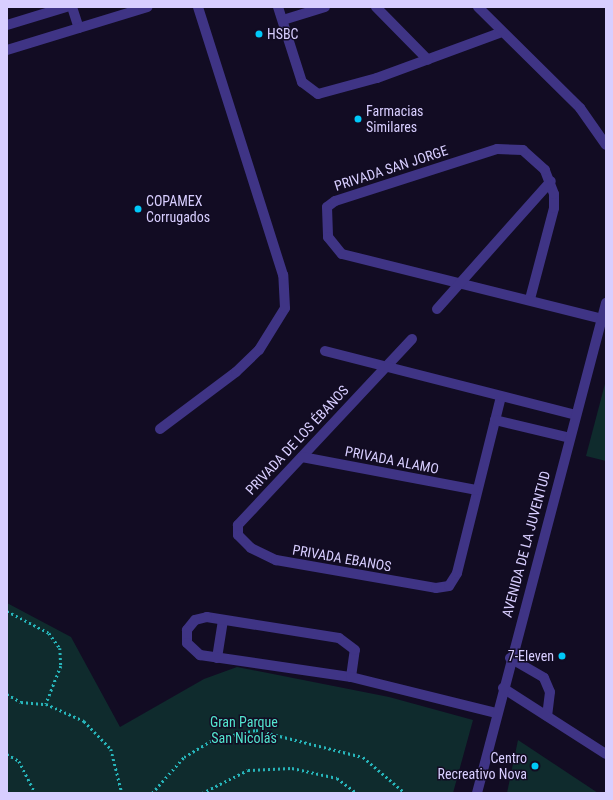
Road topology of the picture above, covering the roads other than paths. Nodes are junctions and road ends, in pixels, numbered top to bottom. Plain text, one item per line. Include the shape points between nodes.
1 (66, 7) edge
2 (72, 7) edge
3 (148, 7) edge
4 (198, 7) edge
5 (278, 7) edge
6 (325, 7) edge
7 (376, 7) edge
8 (478, 7) edge
9 (282, 20) junction
10 (7, 25) edge
11 (79, 28) junction
12 (502, 32) junction
13 (7, 50) edge
14 (428, 60) junction
15 (606, 145) edge
16 (551, 181) junction
17 (463, 282) junction
18 (530, 299) junction
19 (606, 303) edge
20 (438, 309) dead end
21 (602, 319) junction
22 (412, 339) dead end
23 (325, 351) dead end
24 (383, 366) junction
25 (501, 397) junction
26 (576, 415) junction
27 (495, 420) junction
28 (160, 429) dead end
29 (570, 438) junction
30 (302, 456) junction
31 (476, 490) junction
32 (238, 536) joint
33 (223, 620) junction
34 (217, 658) junction
35 (510, 658) junction
36 (351, 677) junction
37 (502, 688) junction
38 (497, 713) junction
39 (547, 716) junction
40 (606, 754) edge
41 (477, 793) edge

1 - 10 street
2 - 11 street
3 - 11 street
4 - 28 street via 282,275 285,308 259,350 236,372
5 - 9 street
6 - 9 street
7 - 14 street
8 - 12 street
9 - 14 street via 302,82 318,94
11 - 13 street
12 - 14 street
12 - 15 street via 580,108
16 - 17 street
16 - 17 street, PRIVADA SAN JORGE via 538,161 523,150 506,146 335,201 327,207 328,237 342,254
16 - 18 street, PRIVADA SAN JORGE via 554,208
17 - 18 street, PRIVADA SAN JORGE
17 - 20 street
18 - 21 street, PRIVADA SAN JORGE
19 - 21 street, AVENIDA DE LA JUVENTUD
21 - 26 street, AVENIDA DE LA JUVENTUD
22 - 24 street, PRIVADA DE LOS ÉBANOS
23 - 24 street
24 - 25 street
24 - 30 street, PRIVADA DE LOS ÉBANOS
25 - 26 street
25 - 27 street
26 - 29 street, AVENIDA DE LA JUVENTUD
27 - 29 street
27 - 31 street
29 - 35 street, AVENIDA DE LA JUVENTUD
30 - 31 street, PRIVADA ALAMO
30 - 32 street, PRIVADA DE LOS ÉBANOS via 238,525
31 - 32 street, PRIVADA EBANOS via 457,573 449,586 436,588 276,560 251,548
33 - 34 street
33 - 34 street via 201,618 187,630 187,643 195,653
33 - 36 street via 348,641 356,656
34 - 36 street
35 - 37 street, AVENIDA DE LA JUVENTUD
35 - 39 street via 544,678 550,692
36 - 38 street
37 - 38 street, AVENIDA DE LA JUVENTUD
37 - 39 street
38 - 41 street, AVENIDA DE LA JUVENTUD
39 - 40 street

